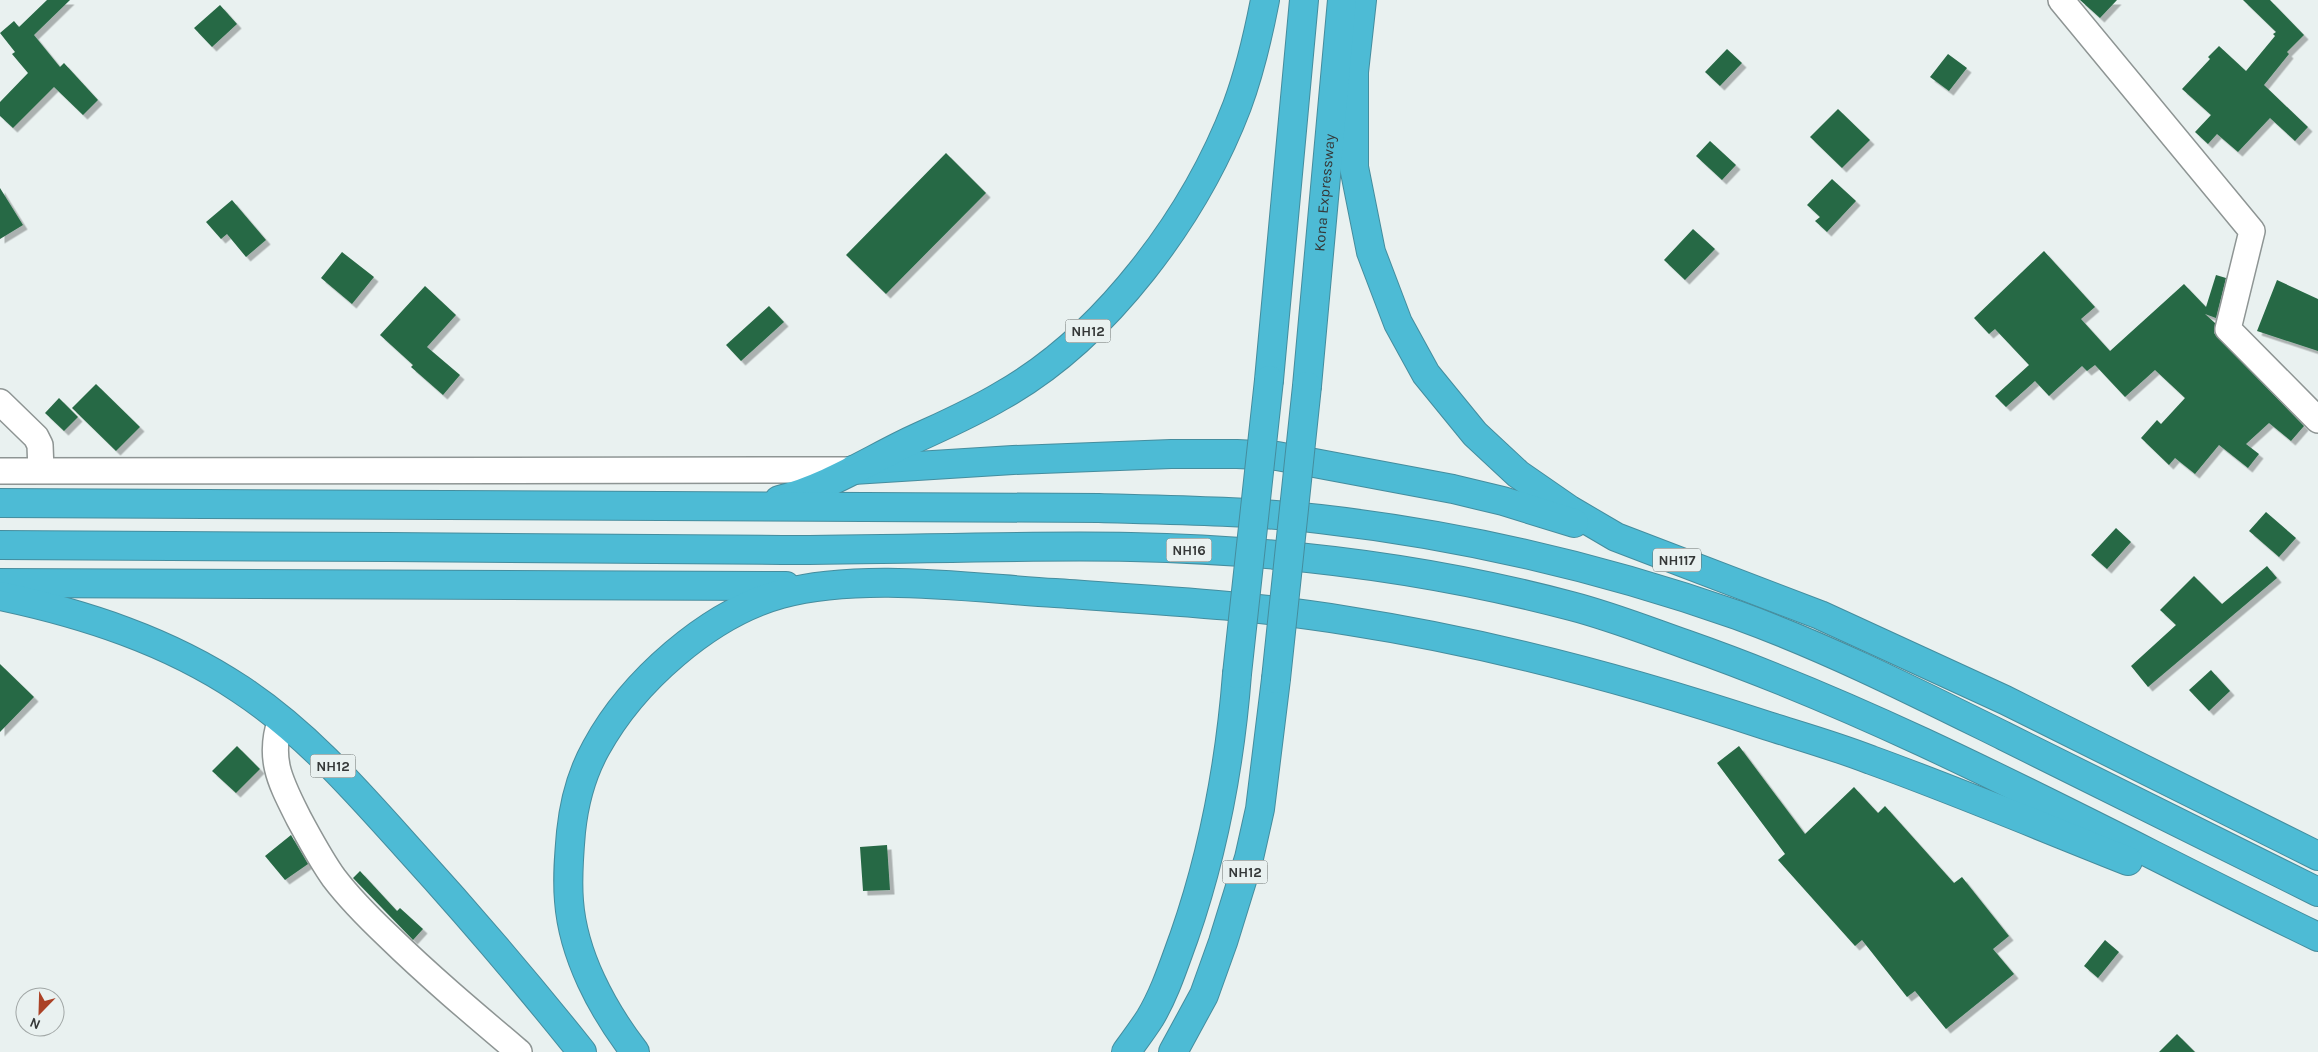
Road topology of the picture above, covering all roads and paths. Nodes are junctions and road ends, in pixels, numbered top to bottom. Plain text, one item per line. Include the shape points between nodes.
1 (1265, 0) edge
2 (1304, 0) edge
3 (1342, 0) edge
4 (1362, 0) edge
5 (2061, 0) edge
6 (0, 402) edge
7 (2318, 420) edge
8 (853, 470) junction
9 (0, 471) edge
10 (41, 471) junction
11 (0, 503) edge
12 (754, 506) junction
13 (1616, 537) junction
14 (0, 545) edge
15 (0, 583) edge
16 (825, 586) junction
17 (0, 596) edge
18 (280, 719) junction
19 (2318, 856) edge
20 (2318, 892) edge
21 (2311, 934) edge
22 (519, 1052) edge
23 (582, 1052) edge
24 (635, 1052) edge
25 (1126, 1052) edge
26 (1173, 1052) edge

1 - 8 highway, NH12 via 1252,63 1221,144 1171,233 1122,294 1053,361 1002,396
2 - 25 highway, bridge via 1269,380 1226,779 1202,879 1171,975 1151,1017
3 - 26 highway, Kona Expressway / NH12, bridge via 1307,386 1260,809 1249,858 1223,942 1204,995
4 - 13 highway, NH117 via 1354,72 1354,167 1371,252 1398,323 1426,374 1476,434 1518,474
5 - 7 street via 2252,231 2228,329
6 - 10 street via 36,437 40,445
8 - 10 street
8 - 12 highway, NH12 via 786,498
8 - 13 highway via 1171,454 1277,456 1453,489 1503,501
9 - 10 street
11 - 12 highway, NH12
12 - 20 highway via 1234,512 1321,519 1445,538 1555,561 1739,616 1840,658
13 - 19 highway, NH117 via 1820,615 2004,700
14 - 21 highway, NH16 via 778,550 1133,547 1312,559 1414,572 1574,607 1744,665 1890,727
15 - 16 highway
16 - 21 highway via 908,584 1188,603 1320,617 1582,670 1699,703 1870,759
16 - 24 highway via 779,595 745,608 694,640 645,680 612,721 592,754 572,821 568,899 574,935 594,986
17 - 18 highway, NH12 via 93,619 148,640 240,689
18 - 22 street via 274,754 280,777 334,877 354,903 432,979
18 - 23 highway, NH12 via 345,778 458,903

